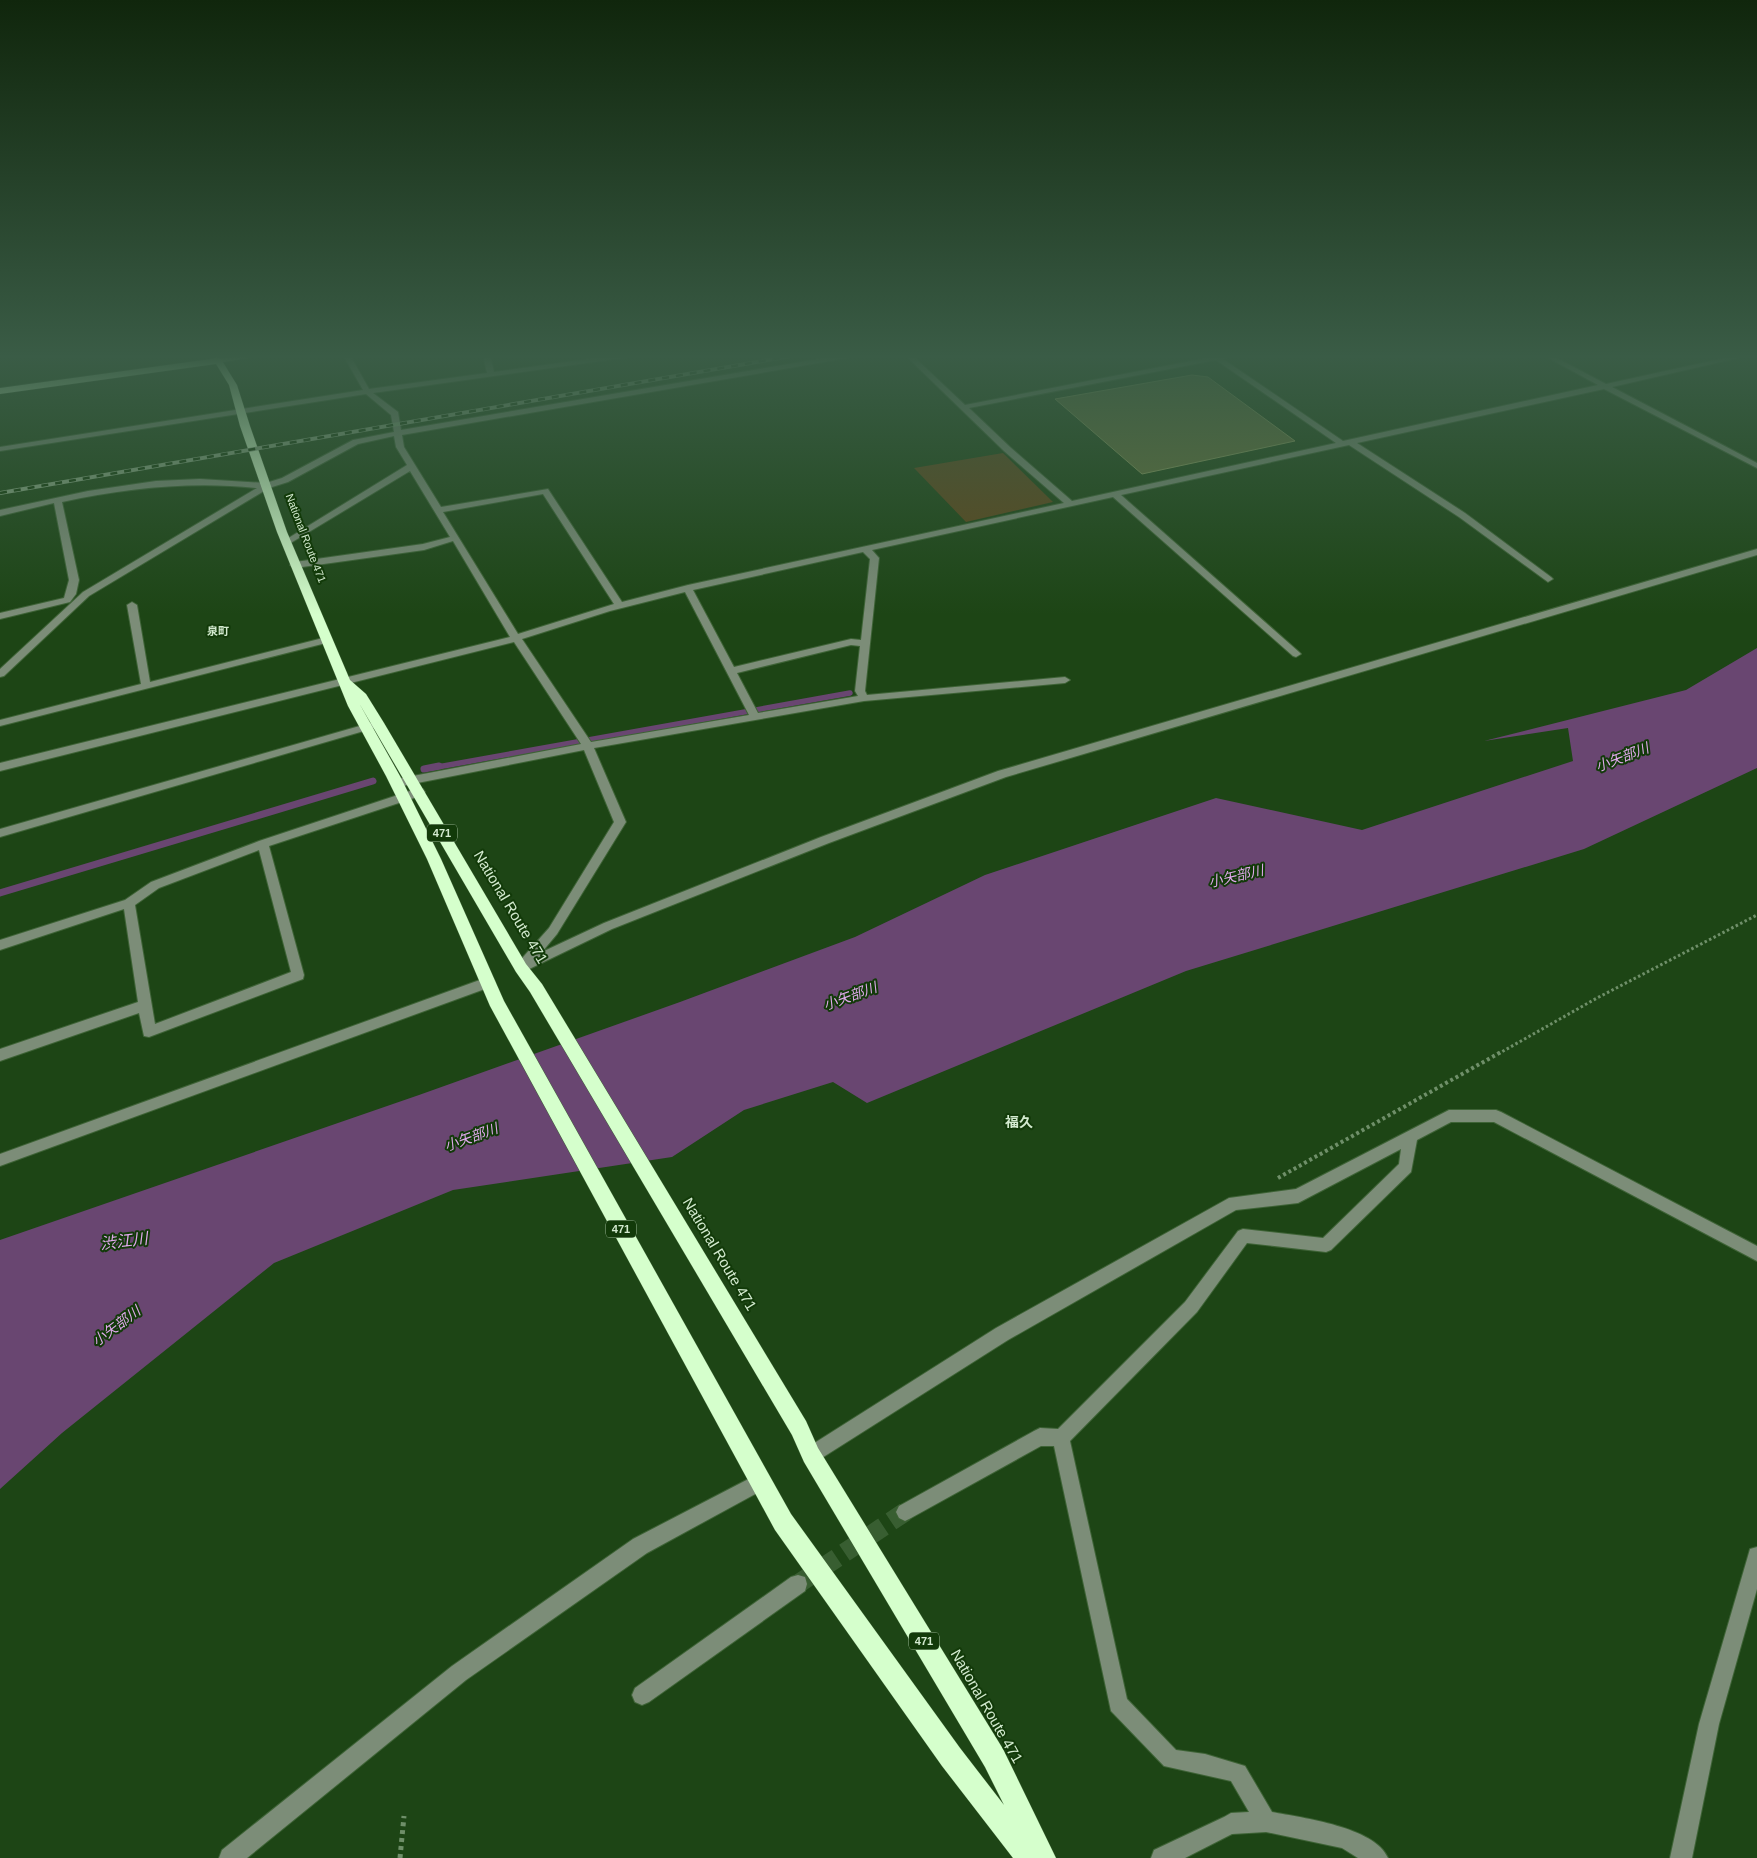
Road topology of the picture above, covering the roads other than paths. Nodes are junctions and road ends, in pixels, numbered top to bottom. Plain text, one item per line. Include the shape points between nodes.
1 (46, 442) edge
2 (250, 442) edge
3 (357, 442) edge
4 (399, 442) edge
5 (1000, 442) edge
6 (1352, 442) edge
7 (1711, 442) edge
8 (1346, 443) junction
9 (0, 449) edge
10 (412, 466) junction
11 (1757, 466) edge
12 (266, 486) junction
13 (1115, 494) junction
14 (57, 500) junction
15 (1070, 504) junction
16 (438, 510) junction
17 (0, 513) edge
18 (455, 538) junction
19 (286, 542) junction
20 (865, 549) junction
21 (1757, 552) edge
22 (296, 565) junction
23 (1548, 579) dead end
24 (688, 588) junction
25 (132, 604) dead end
26 (620, 606) junction
27 (0, 616) edge
28 (516, 638) junction
29 (327, 640) junction
30 (864, 643) junction
31 (1296, 654) dead end
32 (731, 671) junction
33 (0, 674) edge
34 (1065, 680) dead end
35 (345, 681) junction
36 (146, 685) junction
37 (864, 698) junction
38 (755, 717) junction
39 (0, 723) edge
40 (372, 725) junction
41 (588, 746) junction
42 (0, 767) edge
43 (412, 780) junction
44 (396, 783) junction
45 (419, 792) junction
46 (404, 797) junction
47 (0, 833) edge
48 (263, 844) junction
49 (129, 903) junction
50 (0, 945) edge
51 (521, 968) junction
52 (488, 982) junction
53 (143, 1006) junction
54 (0, 1055) edge
55 (1410, 1137) junction
56 (0, 1160) edge
57 (1757, 1254) edge
58 (1061, 1438) junction
59 (811, 1455) junction
60 (762, 1481) junction
61 (905, 1512) tunnel mouth
62 (1757, 1556) edge
63 (798, 1584) tunnel mouth
64 (642, 1695) dead end
65 (1266, 1821) junction
66 (230, 1858) edge
67 (1029, 1858) edge
68 (1043, 1858) edge
69 (1162, 1858) edge
70 (1377, 1858) edge
71 (1681, 1858) edge

1 - 9 street
2 - 12 highway, National Route 471 / 471
3 - 12 street via 285,480
4 - 10 street
5 - 15 street
6 - 8 street
7 - 11 street
8 - 13 street
8 - 23 street via 1462,515
10 - 16 street
10 - 19 street
12 - 14 street via 211,481 175,482
12 - 19 highway, National Route 471 / 471
12 - 33 street via 86,594
13 - 15 street
13 - 31 street
14 - 17 street
14 - 27 street via 74,580 72,594 67,600
15 - 20 street
16 - 18 street
16 - 26 street via 545,492
18 - 22 street via 424,547
18 - 28 street
19 - 22 highway, National Route 471 / 471
20 - 24 street
20 - 30 street via 875,558
21 - 51 street via 1002,774 608,926
22 - 29 highway, National Route 471 / 471
24 - 26 street
24 - 32 street
25 - 36 street
26 - 28 street
28 - 35 street
28 - 41 street
29 - 35 highway, National Route 471 / 471
29 - 36 street
30 - 32 street via 851,642
30 - 37 street via 860,691
32 - 38 street
34 - 37 street
35 - 40 highway, National Route 471 / 471 via 350,700
35 - 42 street
36 - 39 street
37 - 38 street
38 - 41 street
40 - 43 highway, National Route 471 / 471
40 - 44 highway, National Route 471 / 471
40 - 47 street
41 - 43 street
41 - 51 street via 620,822 554,931
43 - 44 street
43 - 45 highway, National Route 471 / 471
44 - 46 highway, National Route 471 / 471
45 - 46 street
45 - 51 highway, National Route 471 / 471
46 - 48 street
46 - 52 highway, National Route 471 / 471 via 465,924
48 - 49 street via 156,885
48 - 53 street via 298,975 148,1032
49 - 50 street
49 - 53 street
51 - 59 highway, National Route 471 / 471 via 536,988
52 - 56 street
52 - 60 highway, National Route 471 / 471 via 496,1002
53 - 54 street
55 - 57 street via 1449,1116 1496,1116
55 - 58 street via 1406,1167 1326,1245 1243,1236 1191,1308
55 - 59 street via 1298,1196 1234,1203 1002,1334
58 - 61 street via 1040,1436
58 - 65 street via 1118,1704 1171,1759 1238,1772
59 - 68 highway, National Route 471 / 471 via 994,1758
60 - 66 street via 640,1546 459,1673
60 - 67 highway, National Route 471 / 471 via 783,1522 951,1757
62 - 71 street via 1709,1724
63 - 64 street
65 - 69 street via 1231,1824
65 - 70 street via 1346,1838

